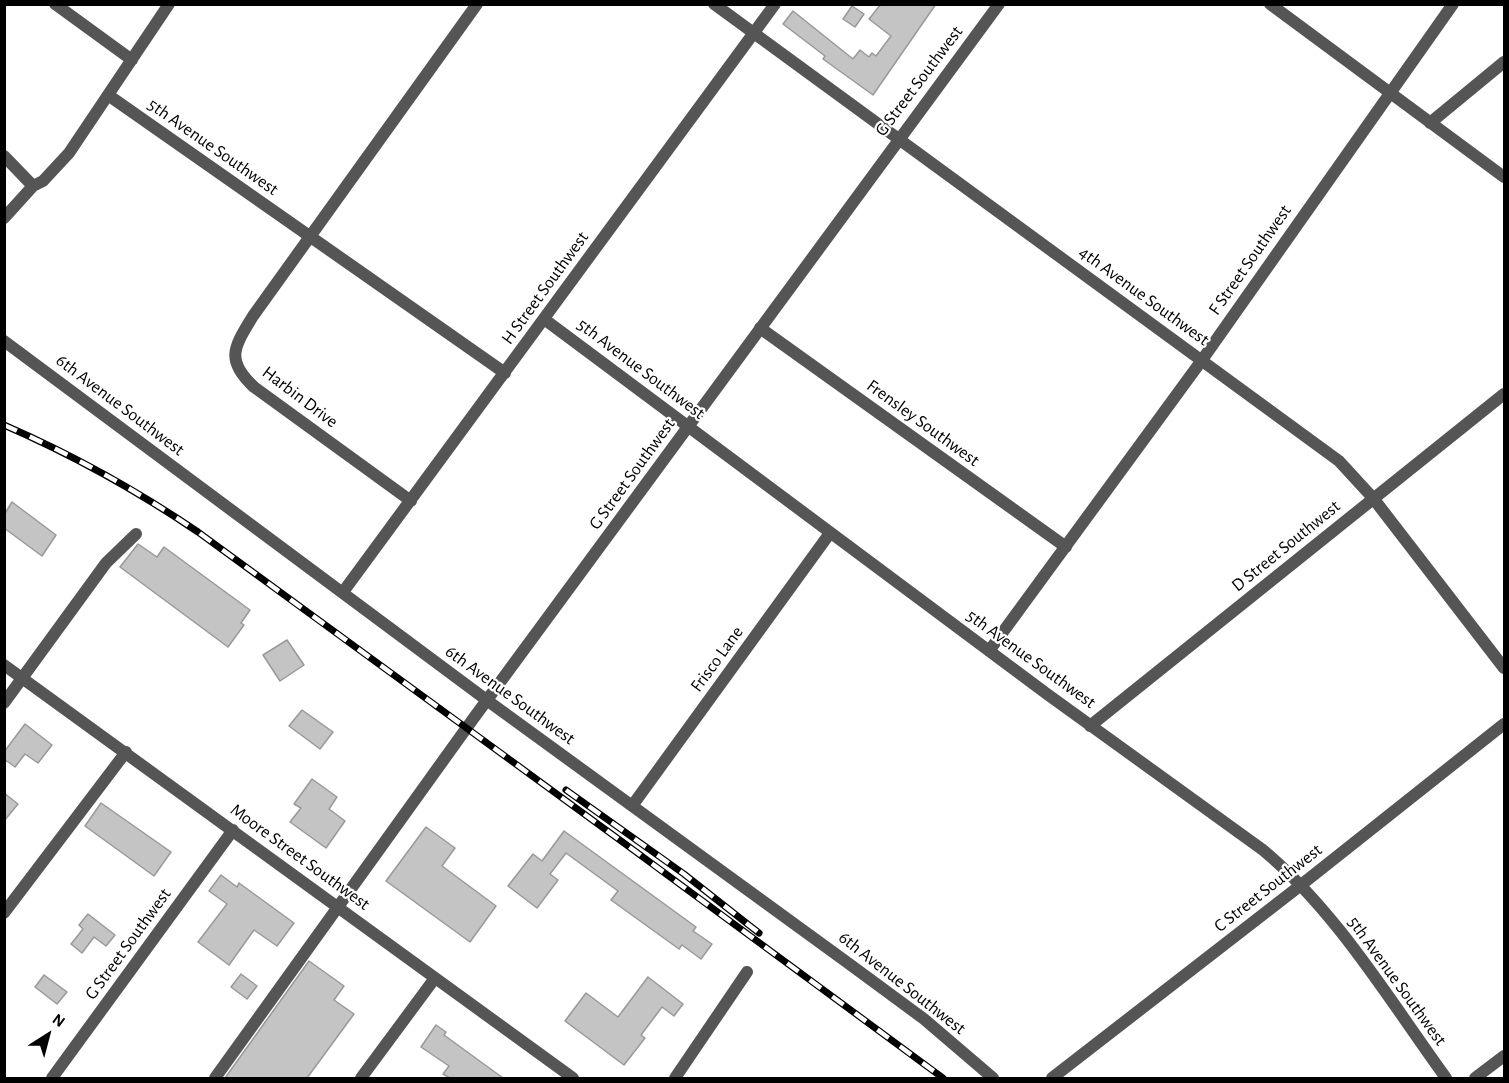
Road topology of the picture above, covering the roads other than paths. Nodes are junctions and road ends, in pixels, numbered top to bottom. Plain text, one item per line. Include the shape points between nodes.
1 (55, 4) edge
2 (170, 4) edge
3 (477, 4) edge
4 (714, 4) edge
5 (775, 4) edge
6 (999, 4) edge
7 (1270, 4) edge
8 (1453, 4) edge
9 (753, 33) junction
10 (132, 60) junction
11 (1504, 62) edge
12 (1390, 94) junction
13 (108, 95) junction
14 (1430, 123) junction
15 (898, 139) junction
16 (4, 156) edge
17 (1504, 177) edge
18 (33, 186) junction
19 (4, 218) edge
20 (311, 237) junction
21 (544, 320) junction
22 (760, 328) junction
23 (4, 341) edge
24 (1202, 360) junction
25 (505, 373) junction
26 (1504, 394) edge
27 (688, 427) junction
28 (1373, 498) junction
29 (411, 501) junction
30 (830, 533) junction
31 (136, 534) dead end
32 (1066, 547) junction
33 (344, 592) junction
34 (989, 651) junction
35 (4, 665) edge
36 (1504, 668) edge
37 (22, 678) junction
38 (488, 701) junction
39 (4, 703) edge
40 (1504, 724) edge
41 (1090, 726) junction
42 (126, 752) junction
43 (632, 806) junction
44 (233, 830) junction
45 (1301, 885) junction
46 (338, 907) junction
47 (4, 913) edge
48 (747, 972) dead end
49 (435, 978) junction
50 (1504, 1056) edge
51 (52, 1078) edge
52 (215, 1078) edge
53 (361, 1078) edge
54 (573, 1078) edge
55 (675, 1078) edge
56 (993, 1078) edge
57 (1052, 1078) edge
58 (1446, 1078) edge
59 (1475, 1078) edge

1 - 10 street
2 - 10 street
3 - 20 street, Harbin Drive
4 - 9 street, 4th Avenue Southwest
5 - 9 street, H Street Southwest
6 - 15 street, G Street Southwest
7 - 12 street
8 - 12 street, F Street Southwest
9 - 15 street, 4th Avenue Southwest
9 - 21 street, H Street Southwest
10 - 13 street
11 - 14 street
12 - 14 street
12 - 24 street, F Street Southwest
13 - 18 street via 69,153 43,181
13 - 20 street, 5th Avenue Southwest
14 - 17 street
15 - 22 street, G Street Southwest
15 - 24 street, 4th Avenue Southwest
16 - 18 street
18 - 19 street
20 - 25 street, 5th Avenue Southwest
20 - 29 street, Harbin Drive via 236,344 237,367 254,387
21 - 25 street, H Street Southwest
21 - 27 street, 5th Avenue Southwest
22 - 27 street, G Street Southwest
22 - 32 street, Frensley Southwest
23 - 33 street, 6th Avenue Southwest
24 - 28 street, 4th Avenue Southwest via 1339,461
24 - 32 street, F Street Southwest
25 - 29 street, H Street Southwest
26 - 28 street, D Street Southwest
27 - 30 street, 5th Avenue Southwest
27 - 38 street, G Street Southwest
28 - 36 street, 4th Avenue Southwest
28 - 41 street, D Street Southwest
29 - 33 street, H Street Southwest
30 - 34 street, 5th Avenue Southwest
30 - 43 street, Frisco Lane
31 - 37 street via 106,563
32 - 34 street, F Street Southwest
33 - 38 street, 6th Avenue Southwest
34 - 41 street, 5th Avenue Southwest
35 - 37 street, Moore Street Southwest
37 - 39 street
37 - 42 street, Moore Street Southwest
38 - 43 street, 6th Avenue Southwest
38 - 46 street, G Street Southwest
40 - 45 street, C Street Southwest
41 - 45 street, 5th Avenue Southwest via 1263,850
42 - 44 street, Moore Street Southwest
42 - 47 street
43 - 56 street, 6th Avenue Southwest via 914,1012
44 - 46 street, Moore Street Southwest
44 - 51 street, G Street Southwest
45 - 57 street, C Street Southwest
45 - 58 street, 5th Avenue Southwest via 1331,919
46 - 49 street, Moore Street Southwest
46 - 52 street, G Street Southwest
48 - 55 street
49 - 53 street
49 - 54 street, Moore Street Southwest
50 - 59 street

